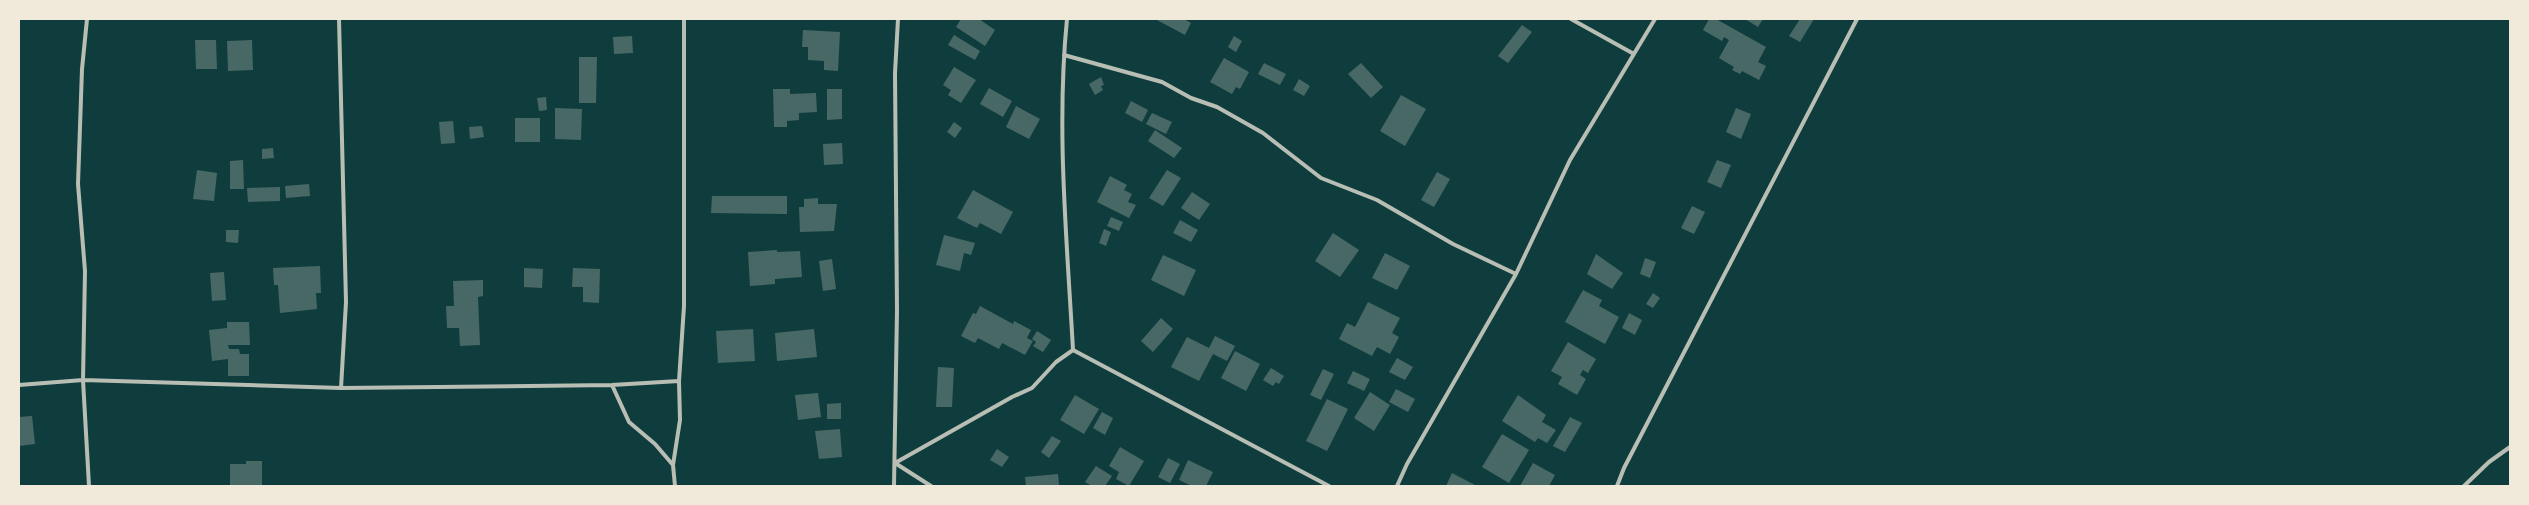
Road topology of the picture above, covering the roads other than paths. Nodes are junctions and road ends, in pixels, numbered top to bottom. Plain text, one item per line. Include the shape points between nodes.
1 (87, 19) edge
2 (338, 19) edge
3 (684, 19) edge
4 (898, 19) edge
5 (1067, 19) edge
6 (1571, 19) edge
7 (1655, 19) edge
8 (1857, 19) edge
9 (1634, 54) junction
10 (1064, 55) junction
11 (1516, 274) junction
12 (1073, 350) junction
13 (83, 380) junction
14 (679, 381) junction
15 (19, 385) edge
16 (612, 385) junction
17 (341, 388) junction
18 (2510, 447) edge
19 (895, 463) junction
20 (673, 465) junction
21 (90, 486) edge
22 (675, 486) edge
23 (894, 486) edge
24 (931, 486) edge
25 (1329, 486) edge
26 (1397, 486) edge
27 (1617, 486) edge
28 (2464, 486) edge

1 - 13 street via 82,69 78,184 85,271
2 - 17 street via 346,302
3 - 14 street via 684,306
4 - 19 street via 895,73
5 - 10 street
6 - 9 street
7 - 9 street
8 - 27 street via 1624,468
9 - 11 street via 1570,160
10 - 11 street via 1162,82 1191,98 1217,107 1263,133 1321,178 1377,200 1453,244
10 - 12 street via 1063,165
11 - 26 street via 1407,464
12 - 19 street via 1056,362 1032,388
12 - 25 street
13 - 15 street
13 - 17 street
13 - 21 street
14 - 16 street
14 - 20 street via 680,420
16 - 17 street
16 - 20 street via 629,422 655,444
18 - 28 street via 2489,462
19 - 23 street
19 - 24 street
20 - 22 street

